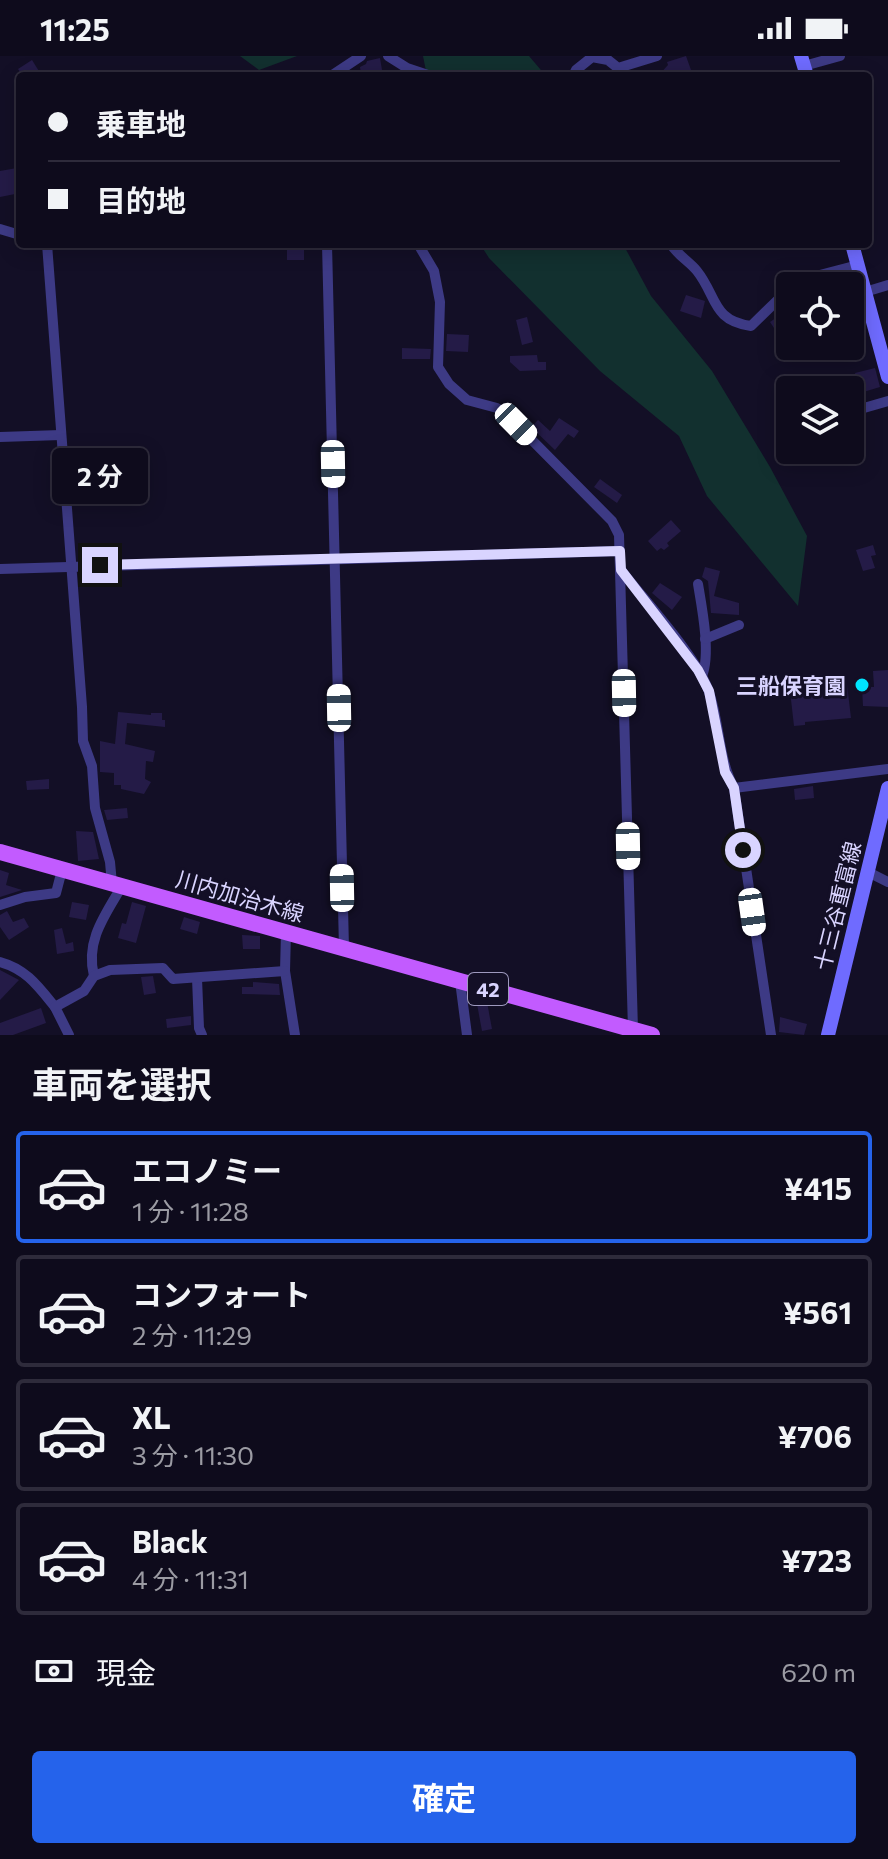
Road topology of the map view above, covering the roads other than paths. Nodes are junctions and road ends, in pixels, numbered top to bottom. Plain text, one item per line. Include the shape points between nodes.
1 (361, 56) edge
2 (388, 56) edge
3 (657, 56) edge
4 (840, 56) edge
5 (804, 66) edge
6 (337, 72) edge
7 (419, 72) edge
8 (575, 72) edge
9 (47, 248) edge
10 (327, 248) edge
11 (420, 248) edge
12 (675, 248) edge
13 (853, 248) edge
14 (858, 265) junction
15 (831, 272) edge
16 (888, 285) edge
17 (865, 292) junction
18 (776, 302) edge
19 (888, 377) edge
20 (888, 401) edge
21 (864, 408) edge
22 (61, 435) junction
23 (0, 437) edge
24 (620, 551) junction
25 (336, 558) junction
26 (70, 566) junction
27 (0, 569) edge
28 (621, 570) junction
29 (698, 584) dead end
30 (739, 625) dead end
31 (705, 639) junction
32 (702, 676) junction
33 (888, 769) edge
34 (734, 788) junction
35 (888, 788) edge
36 (0, 852) edge
37 (62, 870) junction
38 (868, 872) junction
39 (888, 882) edge
40 (117, 885) junction
41 (0, 905) edge
42 (286, 932) junction
43 (344, 948) junction
44 (0, 962) edge
45 (285, 971) junction
46 (94, 976) junction
47 (197, 978) junction
48 (460, 981) junction
49 (55, 1007) junction
50 (633, 1030) junction
51 (69, 1035) edge
52 (202, 1035) edge
53 (295, 1035) edge
54 (467, 1035) edge
55 (652, 1035) edge
56 (771, 1035) edge
57 (828, 1035) edge

1 - 6 street
2 - 7 street
3 - 8 street via 618,68 592,57
4 - 5 street
9 - 22 street
10 - 25 street
11 - 24 street via 434,271 440,302 438,367 449,384 467,400 497,408 516,424 612,521
12 - 18 street via 698,272 719,312 737,324 751,326
13 - 14 main road
14 - 15 street
14 - 17 main road
16 - 17 street
17 - 19 main road
20 - 21 street
22 - 23 street
22 - 26 street
24 - 25 street
24 - 28 street
25 - 26 street
25 - 43 street
26 - 27 street
26 - 40 street via 83,741
28 - 32 street
28 - 50 street
29 - 31 street
30 - 31 street
31 - 32 street
32 - 34 street via 725,772
33 - 34 street
34 - 56 street
35 - 38 main road, 十三谷重富線
36 - 37 main road, 川内加治木線 / 42
37 - 40 main road, 川内加治木線 / 42
37 - 41 street via 56,893
38 - 39 street
38 - 57 main road, 十三谷重富線
40 - 42 main road, 川内加治木線 / 42
40 - 46 street via 96,931 90,959
42 - 43 main road, 川内加治木線 / 42
42 - 45 street
43 - 48 main road, 川内加治木線 / 42
44 - 49 street via 17,966 33,979
45 - 47 street
45 - 53 street
46 - 47 street via 110,970 163,968 173,979
46 - 49 street via 84,991
47 - 52 street
48 - 50 main road, 川内加治木線 / 42
48 - 54 street
49 - 51 street
50 - 55 main road, 川内加治木線 / 42

